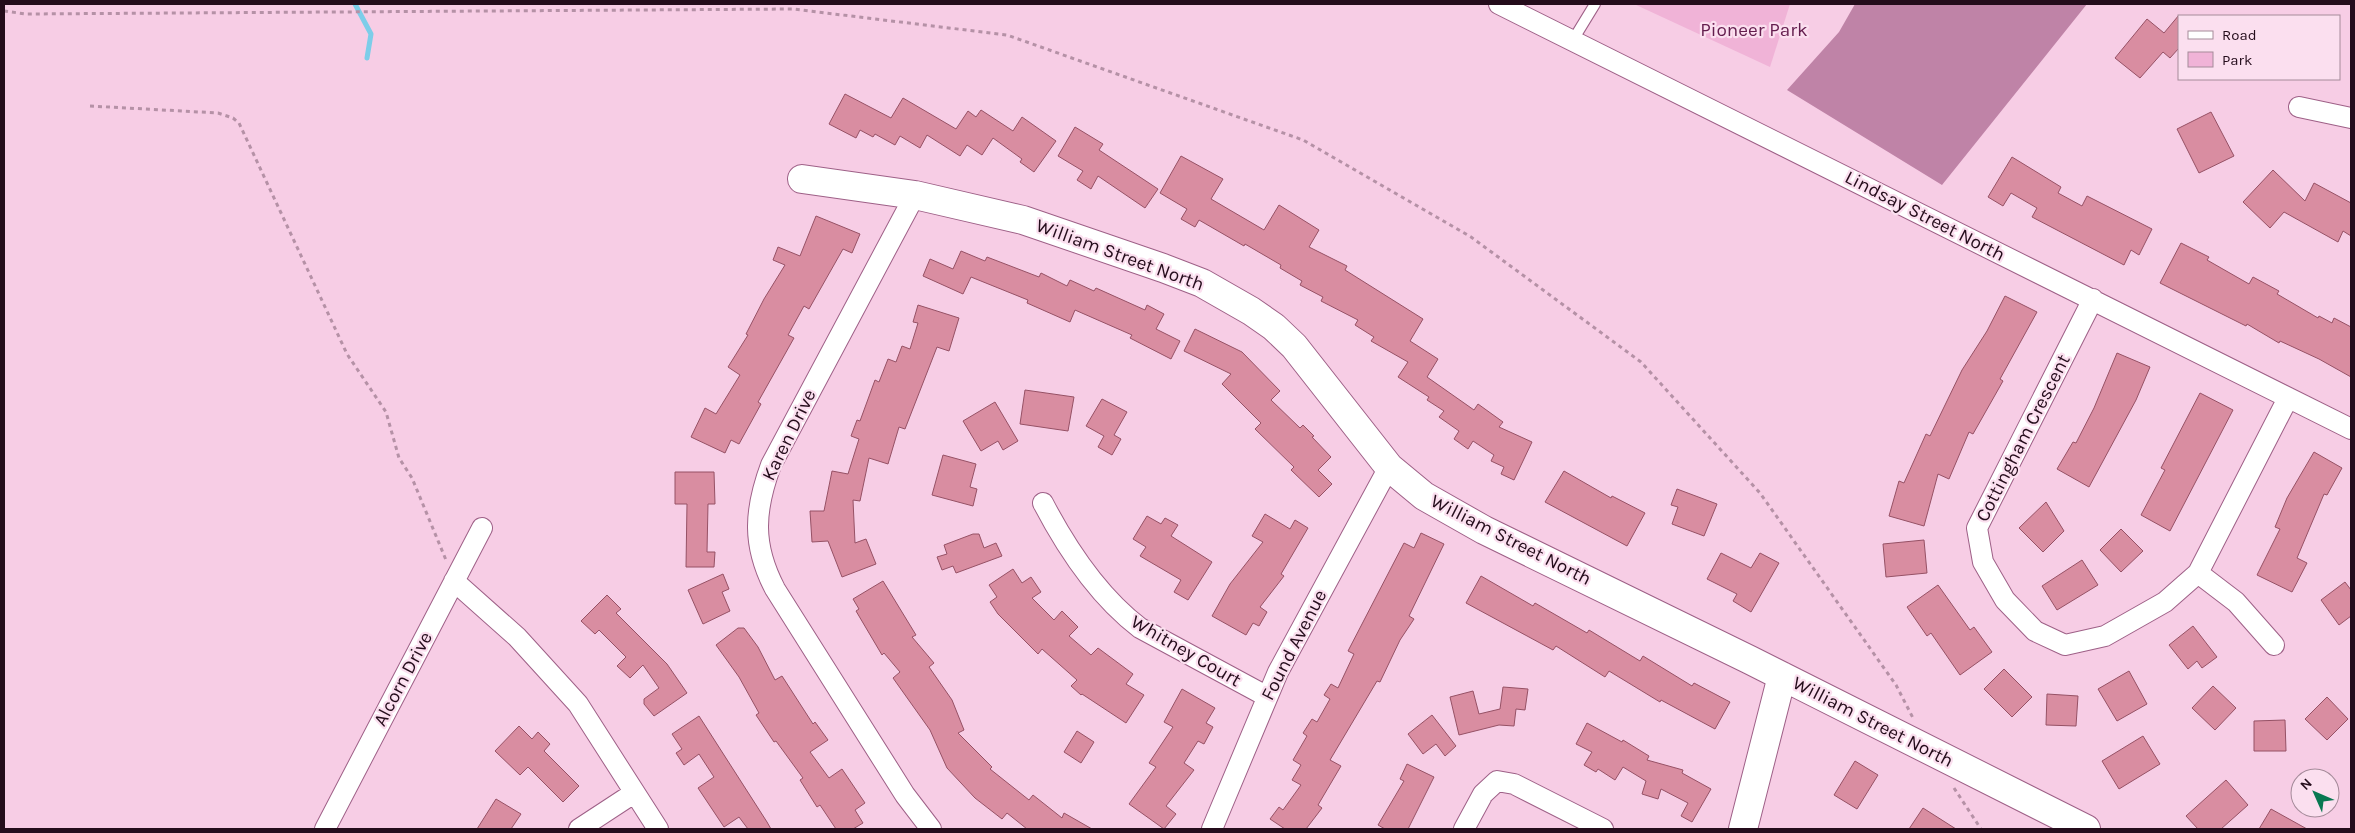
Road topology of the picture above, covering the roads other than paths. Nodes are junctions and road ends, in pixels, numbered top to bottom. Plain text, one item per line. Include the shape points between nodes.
1 (1499, 4) edge
2 (1595, 4) edge
3 (1573, 40) junction
4 (2299, 107) dead end
5 (2351, 118) edge
6 (802, 179) dead end
7 (915, 194) junction
8 (2092, 299) junction
9 (2288, 398) junction
10 (2351, 429) edge
11 (1389, 467) junction
12 (1043, 503) dead end
13 (482, 528) dead end
14 (2198, 573) junction
15 (454, 581) junction
16 (2274, 645) dead end
17 (1782, 676) junction
18 (1266, 696) junction
19 (634, 793) junction
20 (325, 829) edge
21 (579, 829) edge
22 (658, 829) edge
23 (932, 829) edge
24 (1212, 829) edge
25 (1464, 829) edge
26 (1603, 829) edge
27 (1743, 829) edge
28 (2086, 829) edge

1 - 3 street, Lindsay Street North
2 - 3 lane
3 - 8 street, Lindsay Street North
4 - 5 street
6 - 7 street, William Street North
7 - 11 street, William Street North via 1062,232 1202,283 1251,311 1274,327 1312,367
7 - 23 street, Karen Drive via 771,465 758,508 757,527 765,570 775,589 905,795
8 - 9 street, Lindsay Street North
8 - 14 street, Cottingham Crescent via 1977,528 1983,562 2005,600 2035,631 2065,645 2106,636 2165,602
9 - 10 street, Lindsay Street North
9 - 14 street, Cottingham Crescent
11 - 17 street, William Street North via 1424,496 1484,530
11 - 18 street, Found Avenue
12 - 18 street, Whitney Court via 1062,538 1121,614 1140,628
13 - 15 street, Alcorn Drive
14 - 16 street via 2236,602
15 - 19 street via 517,637 560,683 593,727
15 - 20 street, Alcorn Drive
17 - 27 street
17 - 28 street, William Street North
18 - 24 street, Found Avenue
19 - 21 street
19 - 22 street
25 - 26 street via 1483,794 1497,781 1514,784

